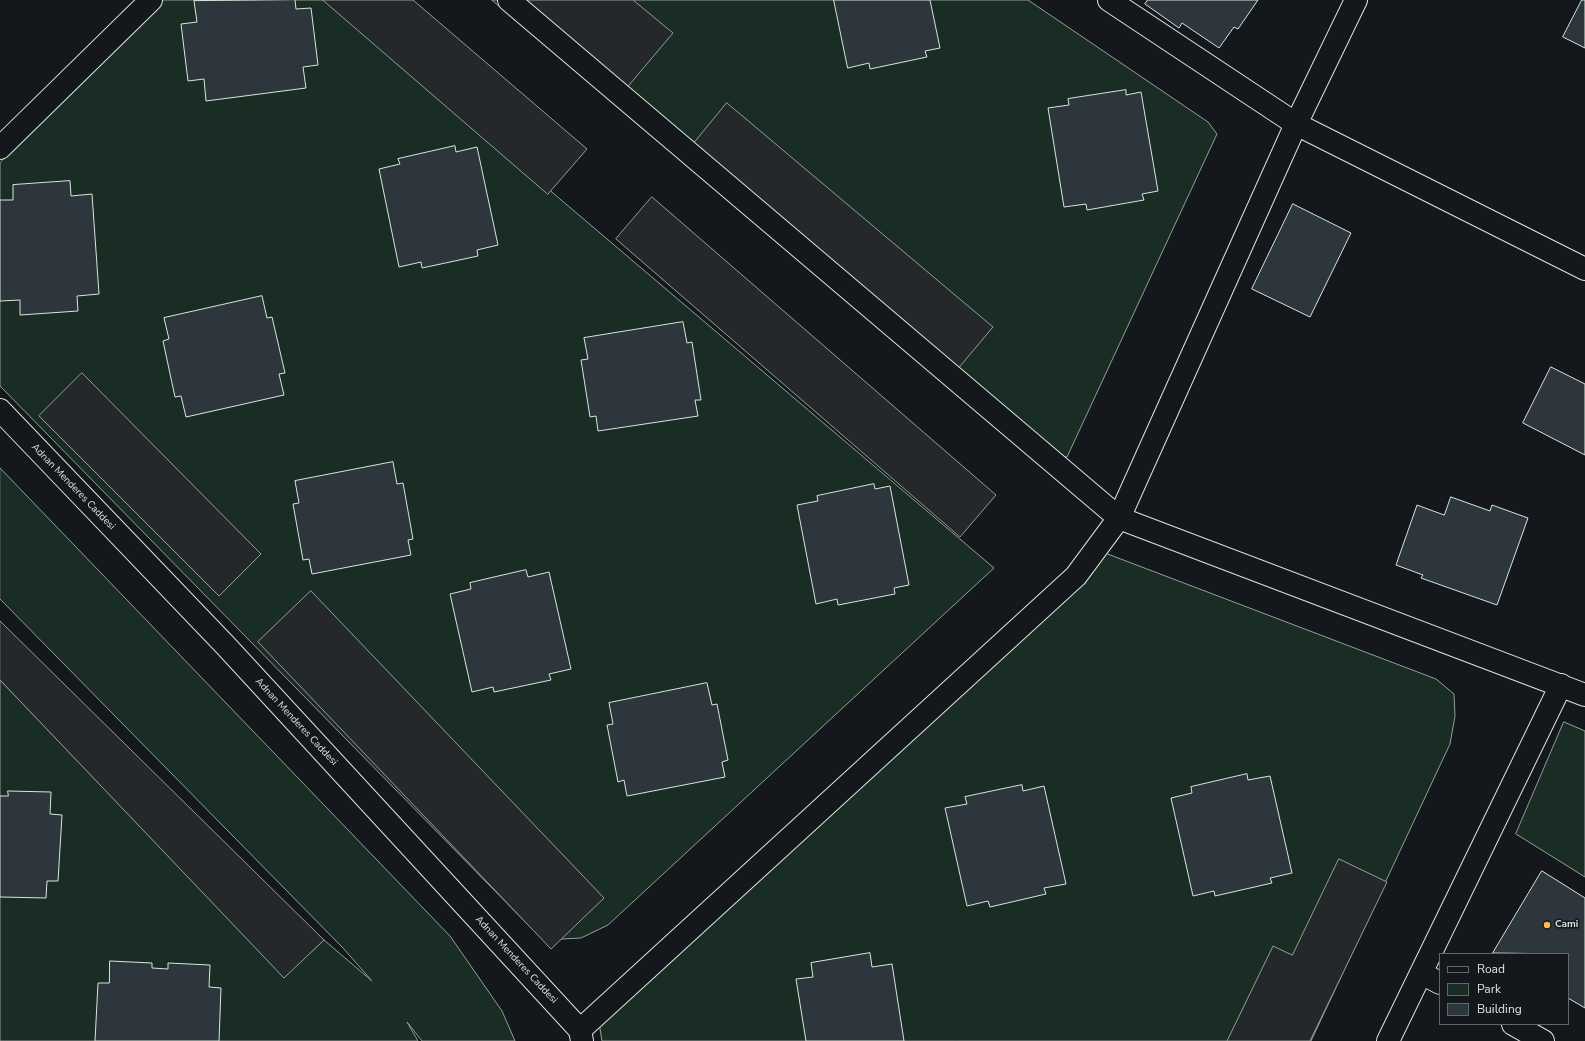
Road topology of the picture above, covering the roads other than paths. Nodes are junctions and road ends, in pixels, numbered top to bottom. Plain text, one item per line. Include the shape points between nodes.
1 (151, 0) edge
2 (509, 0) edge
3 (1109, 0) edge
4 (1356, 0) edge
5 (1296, 124) junction
6 (0, 148) edge
7 (1585, 269) edge
8 (1, 413) edge
9 (1119, 518) junction
10 (1561, 685) junction
11 (1585, 694) edge
12 (1421, 973) junction
13 (1439, 982) edge
14 (1515, 1025) edge
15 (581, 1036) edge
16 (1388, 1041) edge
17 (1543, 1041) edge

1 - 6 street
2 - 9 street
3 - 5 street
4 - 5 street
5 - 7 street
5 - 9 street
8 - 15 street, Adnan Menderes Caddesi via 226,646
9 - 10 street
9 - 15 street via 1076,576
10 - 11 street
10 - 12 street
12 - 13 street
12 - 16 street
14 - 17 street

